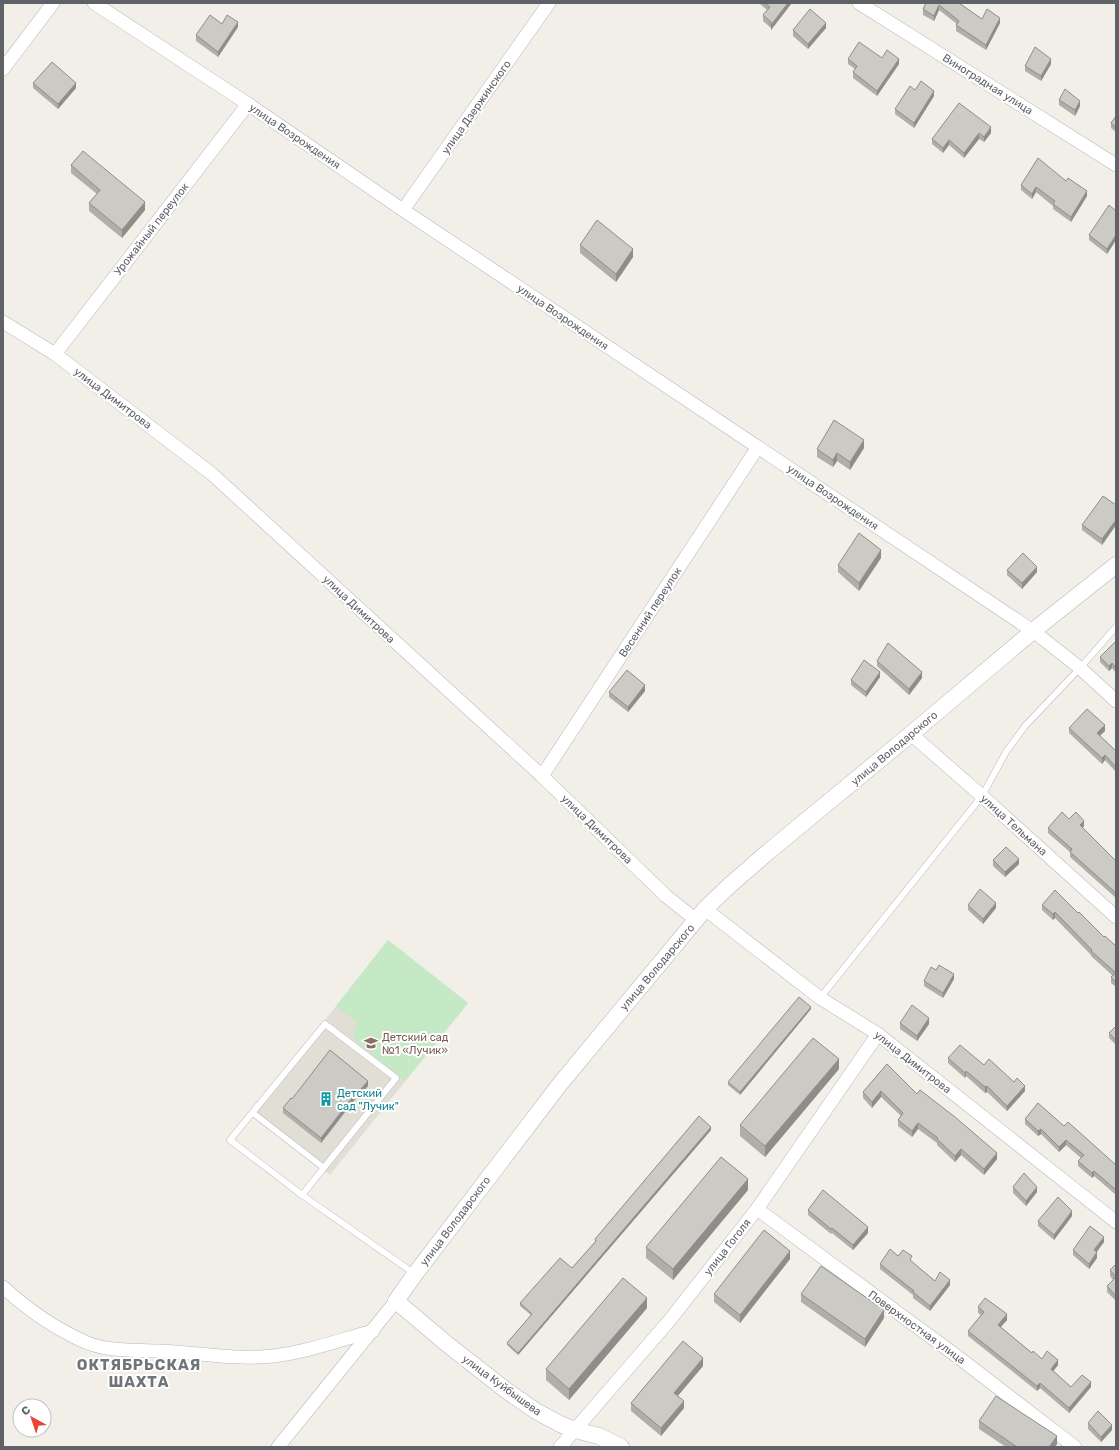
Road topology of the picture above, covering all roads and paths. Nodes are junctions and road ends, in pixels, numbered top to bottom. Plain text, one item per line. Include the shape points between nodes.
1 (53, 3) edge
2 (94, 3) edge
3 (549, 3) edge
4 (859, 3) edge
5 (3, 69) edge
6 (248, 104) junction
7 (1116, 165) edge
8 (403, 210) junction
9 (3, 322) edge
10 (55, 354) junction
11 (758, 447) junction
12 (1116, 565) edge
13 (1116, 627) edge
14 (1033, 631) junction
15 (1080, 668) junction
16 (1116, 701) edge
17 (911, 734) junction
18 (542, 776) junction
19 (982, 796) junction
20 (700, 915) junction
21 (1116, 916) edge
22 (820, 998) junction
23 (878, 1034) junction
24 (252, 1113) junction
25 (324, 1168) junction
26 (302, 1195) junction
27 (757, 1209) junction
28 (1116, 1222) edge
29 (415, 1274) junction
30 (3, 1287) edge
31 (396, 1301) junction
32 (373, 1331) junction
33 (575, 1430) junction
34 (278, 1447) edge
35 (560, 1447) edge
36 (621, 1447) edge
37 (1075, 1447) edge

1 - 5 street
2 - 6 street, улица Возрождения
3 - 8 street, улица Дзержинского
4 - 7 street, Виноградная улица
6 - 8 street, улица Возрождения
6 - 10 street, Урожайный переулок
8 - 11 street, улица Возрождения
9 - 10 street, улица Димитрова
10 - 18 street, улица Димитрова via 212,474
11 - 14 street, улица Возрождения
11 - 18 street, Весенний переулок
12 - 14 street, улица Володарского
13 - 15 lane
14 - 15 street, улица Возрождения
14 - 17 street, улица Володарского
15 - 16 street, улица Возрождения
15 - 19 lane via 1025,726 1006,752
17 - 19 street, улица Тельмана
17 - 20 street, улица Володарского via 768,852
18 - 20 street, улица Димитрова via 666,896
19 - 21 street, улица Тельмана
19 - 22 lane
20 - 22 street, улица Димитрова
20 - 29 street, улица Володарского via 560,1084
22 - 23 street, улица Димитрова
23 - 27 street, улица Гоголя
23 - 28 street, улица Димитрова
24 - 25 lane
24 - 25 lane via 325,1024 396,1078
24 - 26 lane via 230,1140
25 - 26 lane
26 - 29 lane
27 - 33 street, улица Гоголя via 669,1321
27 - 37 street, Поверхностная улица
29 - 31 street, улица Володарского
30 - 32 street via 21,1304 56,1327 84,1342 104,1348 211,1356 272,1356 296,1353
31 - 32 street, улица Володарского
31 - 33 street, улица Куйбышева via 506,1391 547,1418
32 - 34 street, улица Володарского
33 - 35 street, улица Гоголя
33 - 36 street, улица Куйбышева via 599,1436

